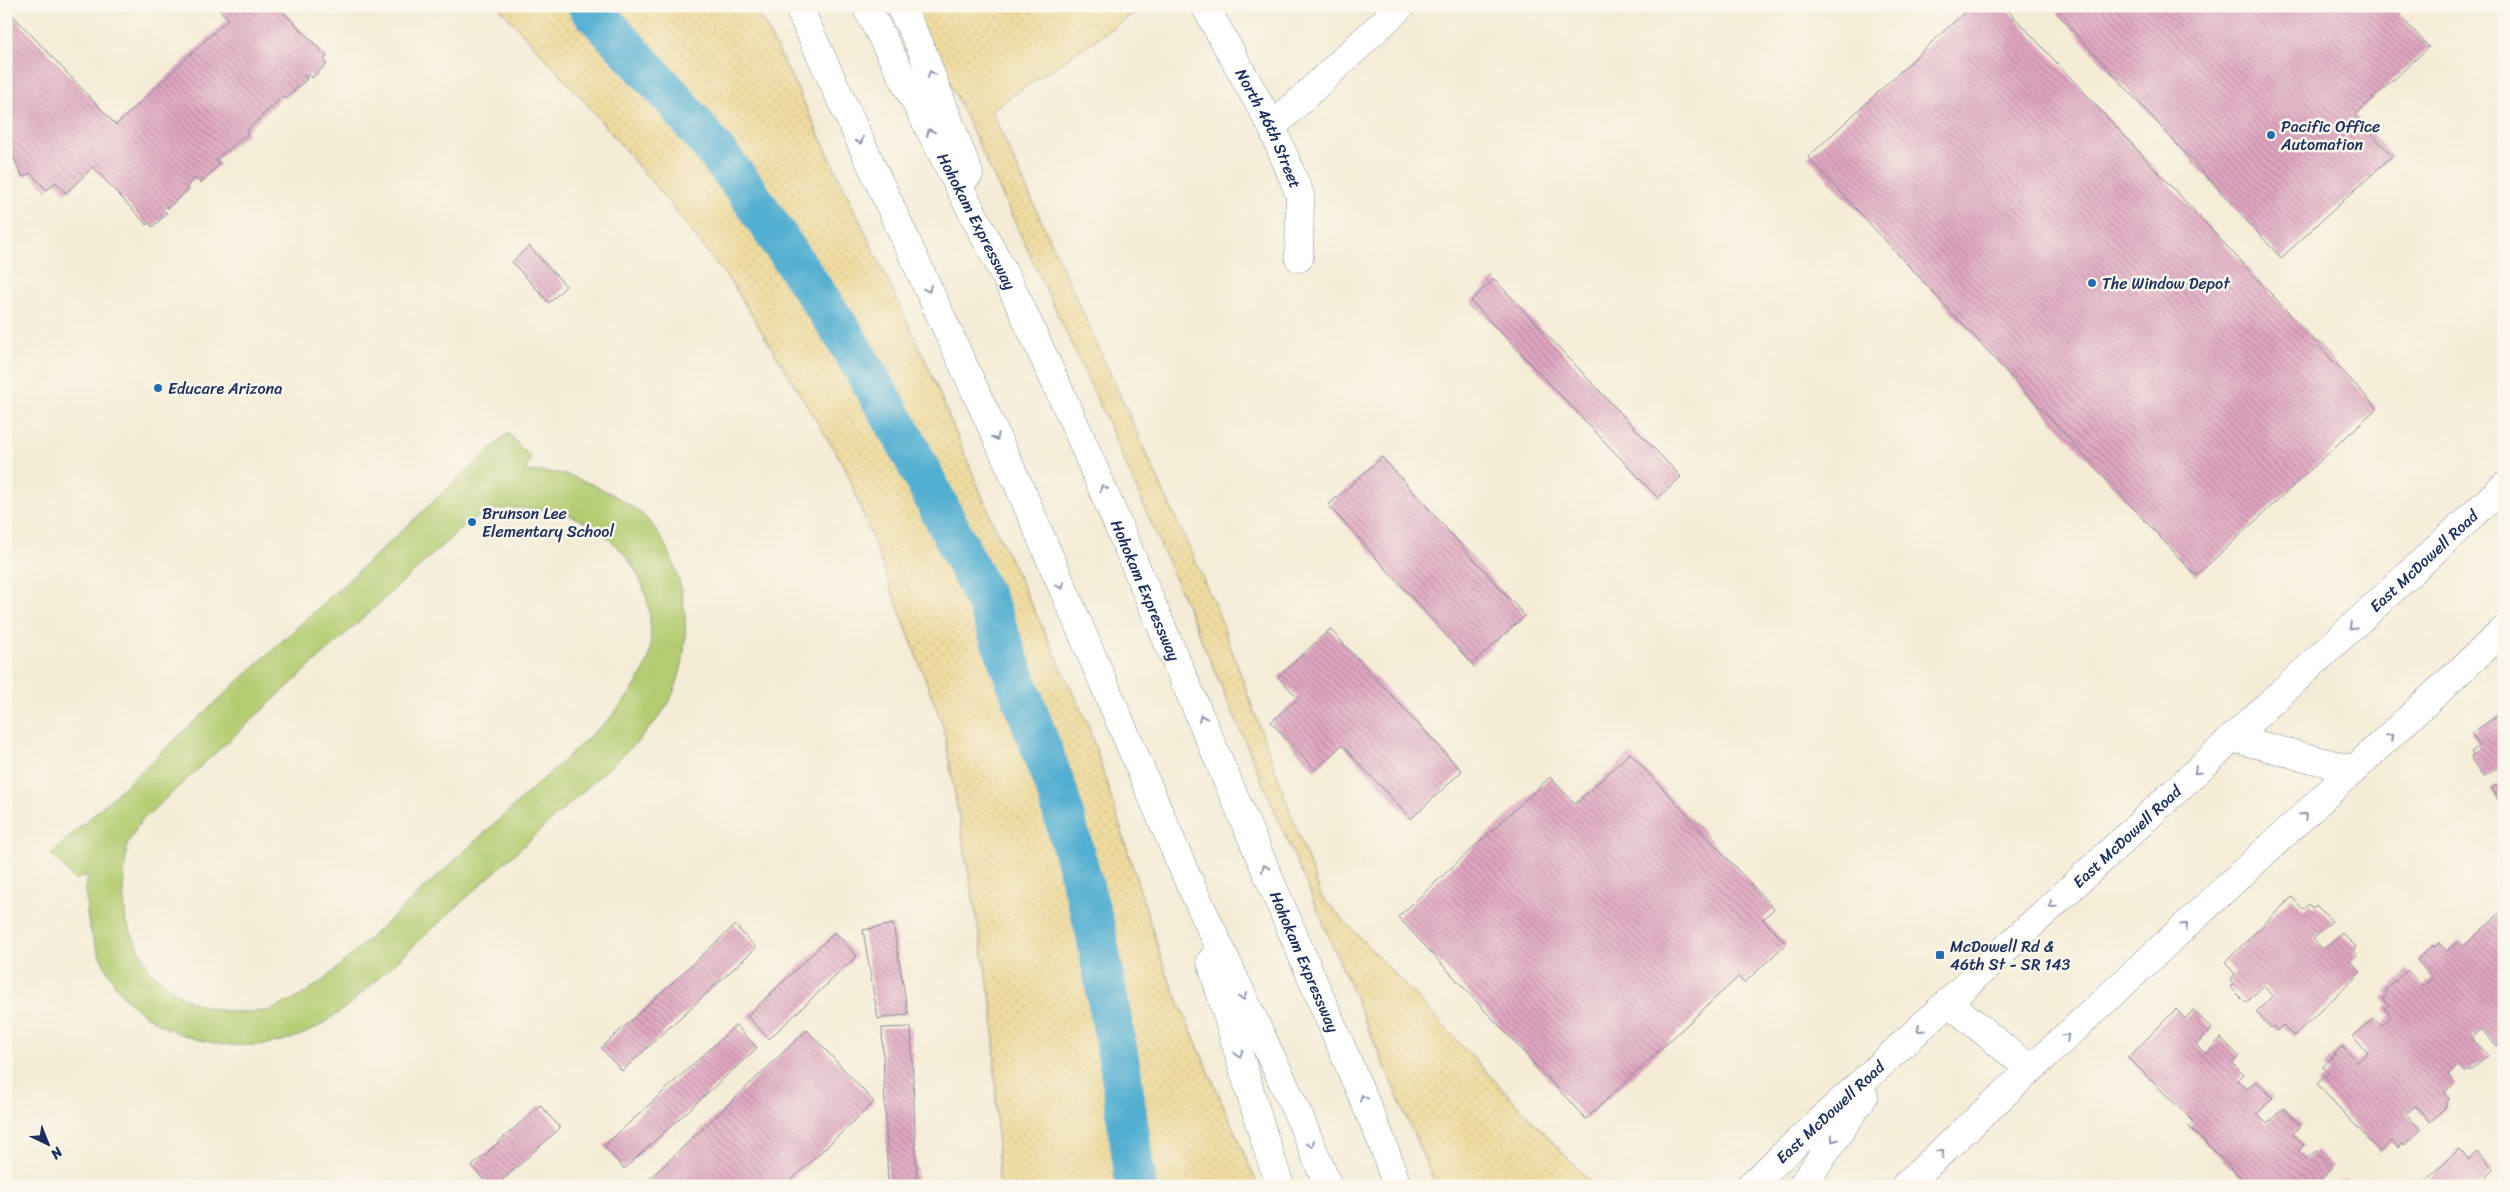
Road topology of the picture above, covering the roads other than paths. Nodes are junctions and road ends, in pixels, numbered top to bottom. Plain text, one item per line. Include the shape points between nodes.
1 (785, 6) edge
2 (798, 6) edge
3 (866, 6) edge
4 (900, 6) edge
5 (1205, 6) edge
6 (1401, 6) edge
7 (840, 97) junction
8 (1272, 127) junction
9 (1299, 258) dead end
10 (1017, 299) junction
11 (2504, 486) edge
12 (2504, 630) edge
13 (2233, 738) junction
14 (2354, 770) junction
15 (1185, 873) junction
16 (1948, 1002) junction
17 (1892, 1055) junction
18 (2031, 1070) junction
19 (1382, 1142) junction
20 (1280, 1186) edge
21 (1328, 1186) edge
22 (1397, 1186) edge
23 (1409, 1186) edge
24 (1750, 1186) edge
25 (1802, 1186) edge
26 (1905, 1186) edge

1 - 7 main road
2 - 7 main road
10 -> 3 main road, Hohokam Expressway
10 -> 4 main road via 919,44
5 - 8 main road, North 46th Street
6 - 8 main road
7 -> 15 main road via 1019,486
8 - 9 main road, North 46th Street via 1300,195
19 -> 10 main road, Hohokam Expressway via 1133,556
11 -> 13 main road, East McDowell Road
14 -> 12 main road
13 - 14 main road
13 -> 16 main road, East McDowell Road
18 -> 14 main road
15 -> 20 main road
15 -> 21 main road
16 -> 17 main road, East McDowell Road
16 - 18 main road
17 - 24 main road, East McDowell Road
17 -> 25 main road
26 -> 18 main road
19 - 22 main road, Hohokam Expressway
19 - 23 main road

